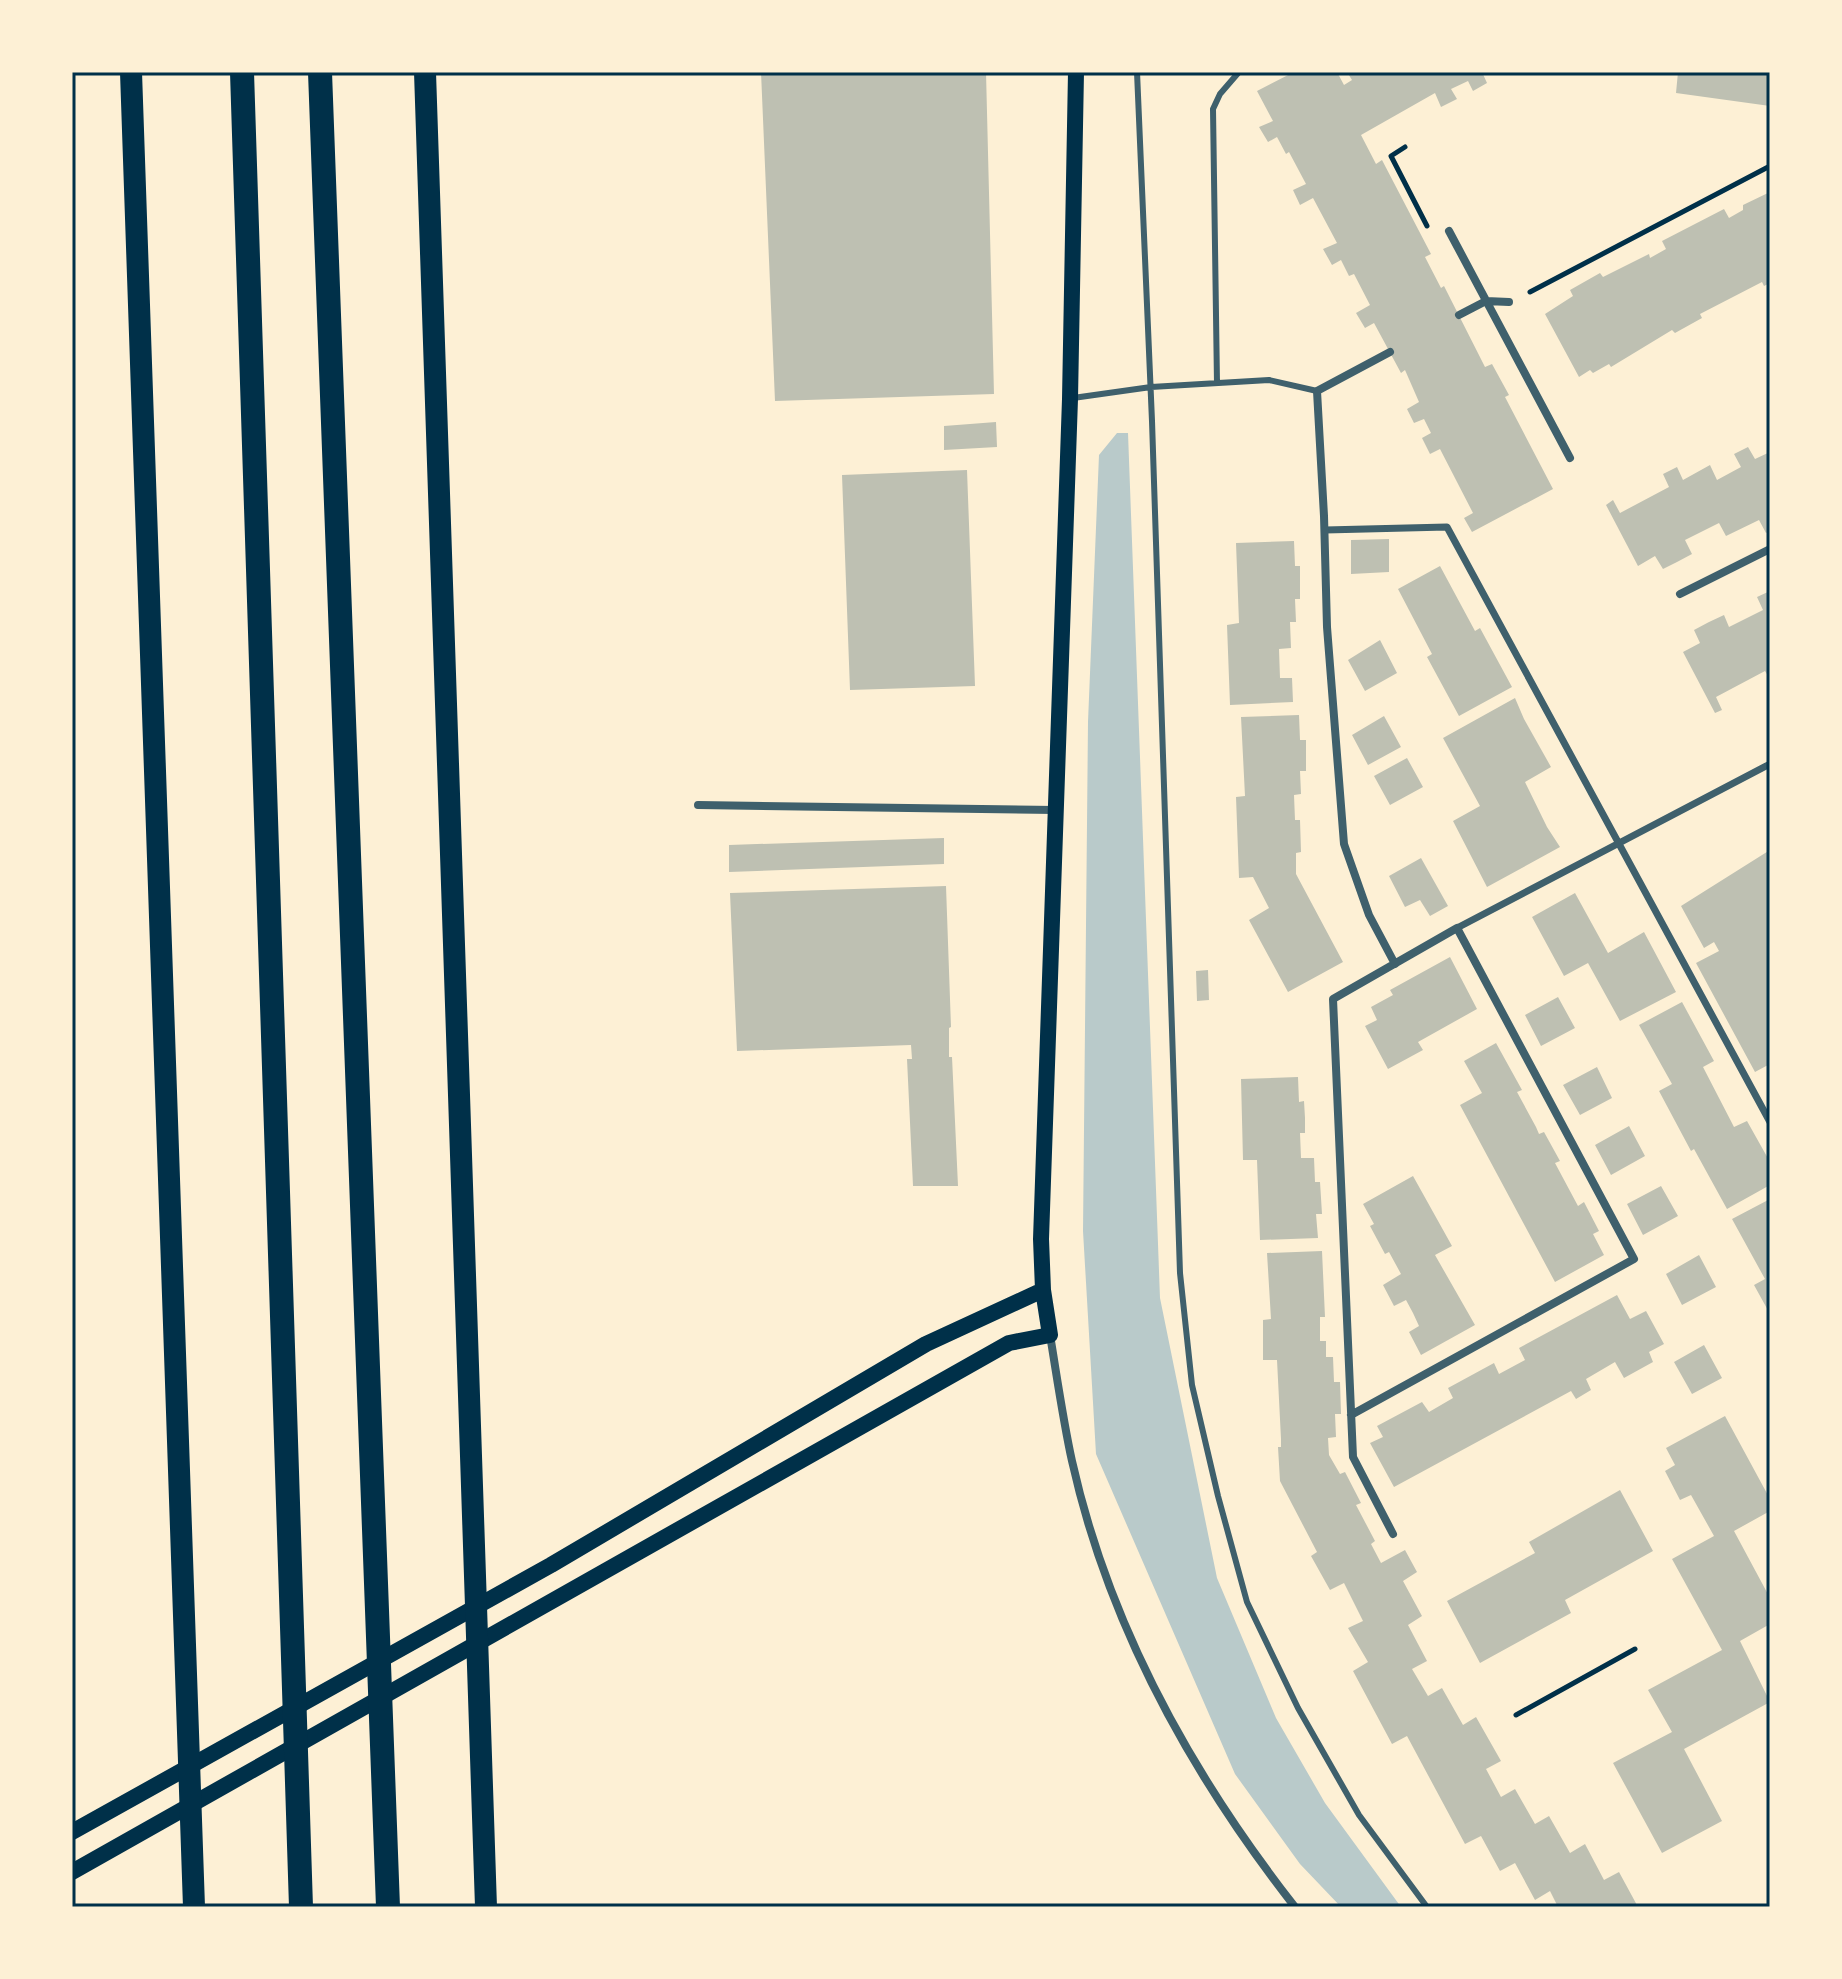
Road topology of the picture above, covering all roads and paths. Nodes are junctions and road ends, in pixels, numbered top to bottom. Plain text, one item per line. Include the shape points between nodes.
1 (131, 72) edge
2 (242, 72) edge
3 (320, 72) edge
4 (425, 72) edge
5 (1076, 72) edge
6 (1137, 72) edge
7 (1239, 72) edge
8 (1405, 147) dead end
9 (1391, 156) dead end
10 (1770, 166) edge
11 (1449, 231) dead end
12 (1486, 301) junction
13 (1509, 302) joint
14 (1459, 315) dead end
15 (1390, 352) dead end
16 (1217, 383) junction
17 (1151, 387) junction
18 (1317, 391) junction
19 (1070, 399) junction
20 (1570, 458) dead end
21 (1325, 530) junction
22 (1770, 549) edge
23 (1680, 594) dead end
24 (1770, 764) edge
25 (698, 805) dead end
26 (1055, 810) junction
27 (1617, 844) junction
28 (1457, 928) junction
29 (1395, 964) junction
30 (1770, 1122) edge
31 (1043, 1290) junction
32 (1050, 1335) junction
33 (1351, 1415) junction
34 (1393, 1534) dead end
35 (1635, 1649) dead end
36 (1516, 1715) dead end
37 (72, 1832) edge
38 (72, 1872) edge
39 (194, 1907) edge
40 (301, 1907) edge
41 (388, 1907) edge
42 (486, 1907) edge
43 (1295, 1907) edge
44 (1427, 1907) edge

1 - 39 highway
2 - 40 highway
3 - 41 highway
4 - 42 highway
5 - 19 main road
6 - 17 lane
7 - 16 lane via 1213,109
8 - 9 path
10 - 13 path
11 - 12 street
12 - 13 street
12 - 14 street
12 - 20 street
15 - 18 street
16 - 17 lane
16 - 18 lane via 1269,380
17 - 19 lane
17 - 44 lane via 1180,1273 1192,1385 1247,1602 1298,1708 1352,1802
18 - 21 street
19 - 26 main road
21 - 27 street via 1447,527
21 - 29 street via 1344,844 1369,915
22 - 23 street
24 - 27 street
25 - 26 street
26 - 31 main road
27 - 28 street
27 - 30 street
28 - 29 street
28 - 33 street via 1634,1259
29 - 33 street via 1333,999
31 - 32 main road
31 - 37 main road via 926,1344 551,1565
32 - 38 main road via 1009,1343
32 - 43 street via 1072,1462 1132,1645 1191,1759
33 - 34 street via 1353,1457
35 - 36 path

